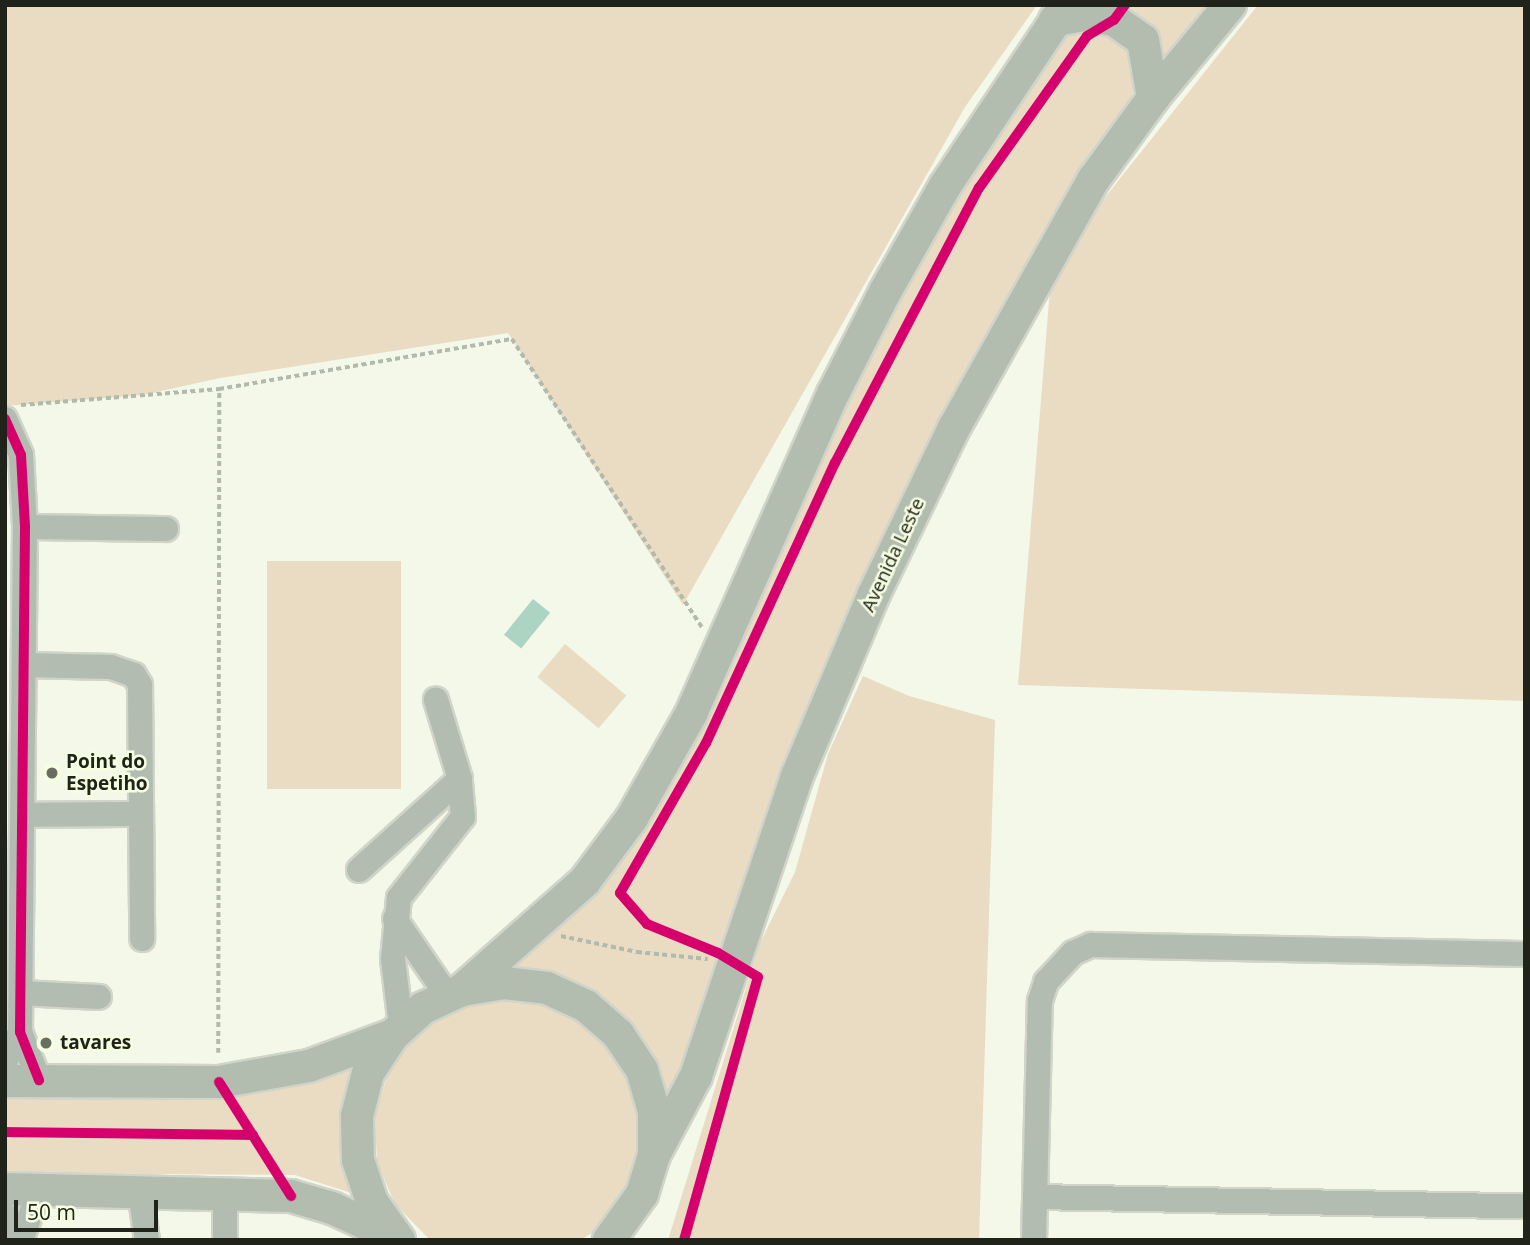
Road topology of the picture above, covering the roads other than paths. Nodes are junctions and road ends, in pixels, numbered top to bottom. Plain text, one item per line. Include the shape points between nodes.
1 (1230, 5) edge
2 (1060, 13) edge
3 (1153, 98) junction
4 (11, 412) edge
5 (25, 527) junction
6 (166, 528) dead end
7 (24, 665) junction
8 (436, 700) dead end
9 (15, 729) edge
10 (14, 778) edge
11 (460, 779) junction
12 (141, 814) junction
13 (23, 815) junction
14 (359, 870) dead end
15 (14, 906) edge
16 (395, 919) junction
17 (142, 939) dead end
18 (1525, 954) edge
19 (455, 992) junction
20 (21, 993) junction
21 (99, 997) dead end
22 (397, 1030) junction
23 (20, 1032) junction
24 (5, 1062) edge
25 (39, 1080) junction
26 (5, 1081) edge
27 (654, 1155) junction
28 (5, 1189) edge
29 (40, 1189) junction
30 (140, 1191) junction
31 (225, 1192) junction
32 (642, 1194) junction
33 (1035, 1197) junction
34 (1525, 1206) edge
35 (5, 1215) edge
36 (398, 1239) edge
37 (19, 1240) edge
38 (147, 1240) edge
39 (225, 1240) edge
40 (609, 1240) edge
41 (643, 1240) edge
42 (1034, 1240) edge

1 - 3 main road, Avenida Leste
2 - 3 main road via 1114,20 1143,40
2 - 19 main road via 945,186 885,292 833,394 691,714 610,849 585,881 542,922
3 - 27 main road, Avenida Leste via 1094,179 1040,268 954,428 873,596 724,960 696,1076
4 - 5 street via 22,456
5 - 6 street
5 - 7 street
7 - 9 street
7 - 12 street via 111,667 134,675 140,685
8 - 11 street
9 - 10 street
10 - 13 street
11 - 14 street
11 - 16 street via 463,817 405,888
12 - 13 street
12 - 17 street
13 - 15 street
15 - 20 street
16 - 19 street
16 - 22 street
18 - 33 street via 1091,946 1073,953 1046,982 1040,1001
19 - 22 main road
19 - 27 main road via 504,983 547,988 586,1006 618,1034 645,1081 654,1111
20 - 21 street
20 - 23 street
22 - 25 main road via 309,1066 219,1082
22 - 36 main road via 368,1073 357,1116 357,1149 372,1202
23 - 24 street
23 - 25 street
25 - 26 main road
27 - 32 main road
28 - 29 main road
29 - 30 main road
29 - 37 street
30 - 31 main road
30 - 38 street
31 - 36 main road via 291,1196 332,1208
31 - 39 street
32 - 40 main road
32 - 41 main road
33 - 34 street
33 - 42 street
35 - 37 street

